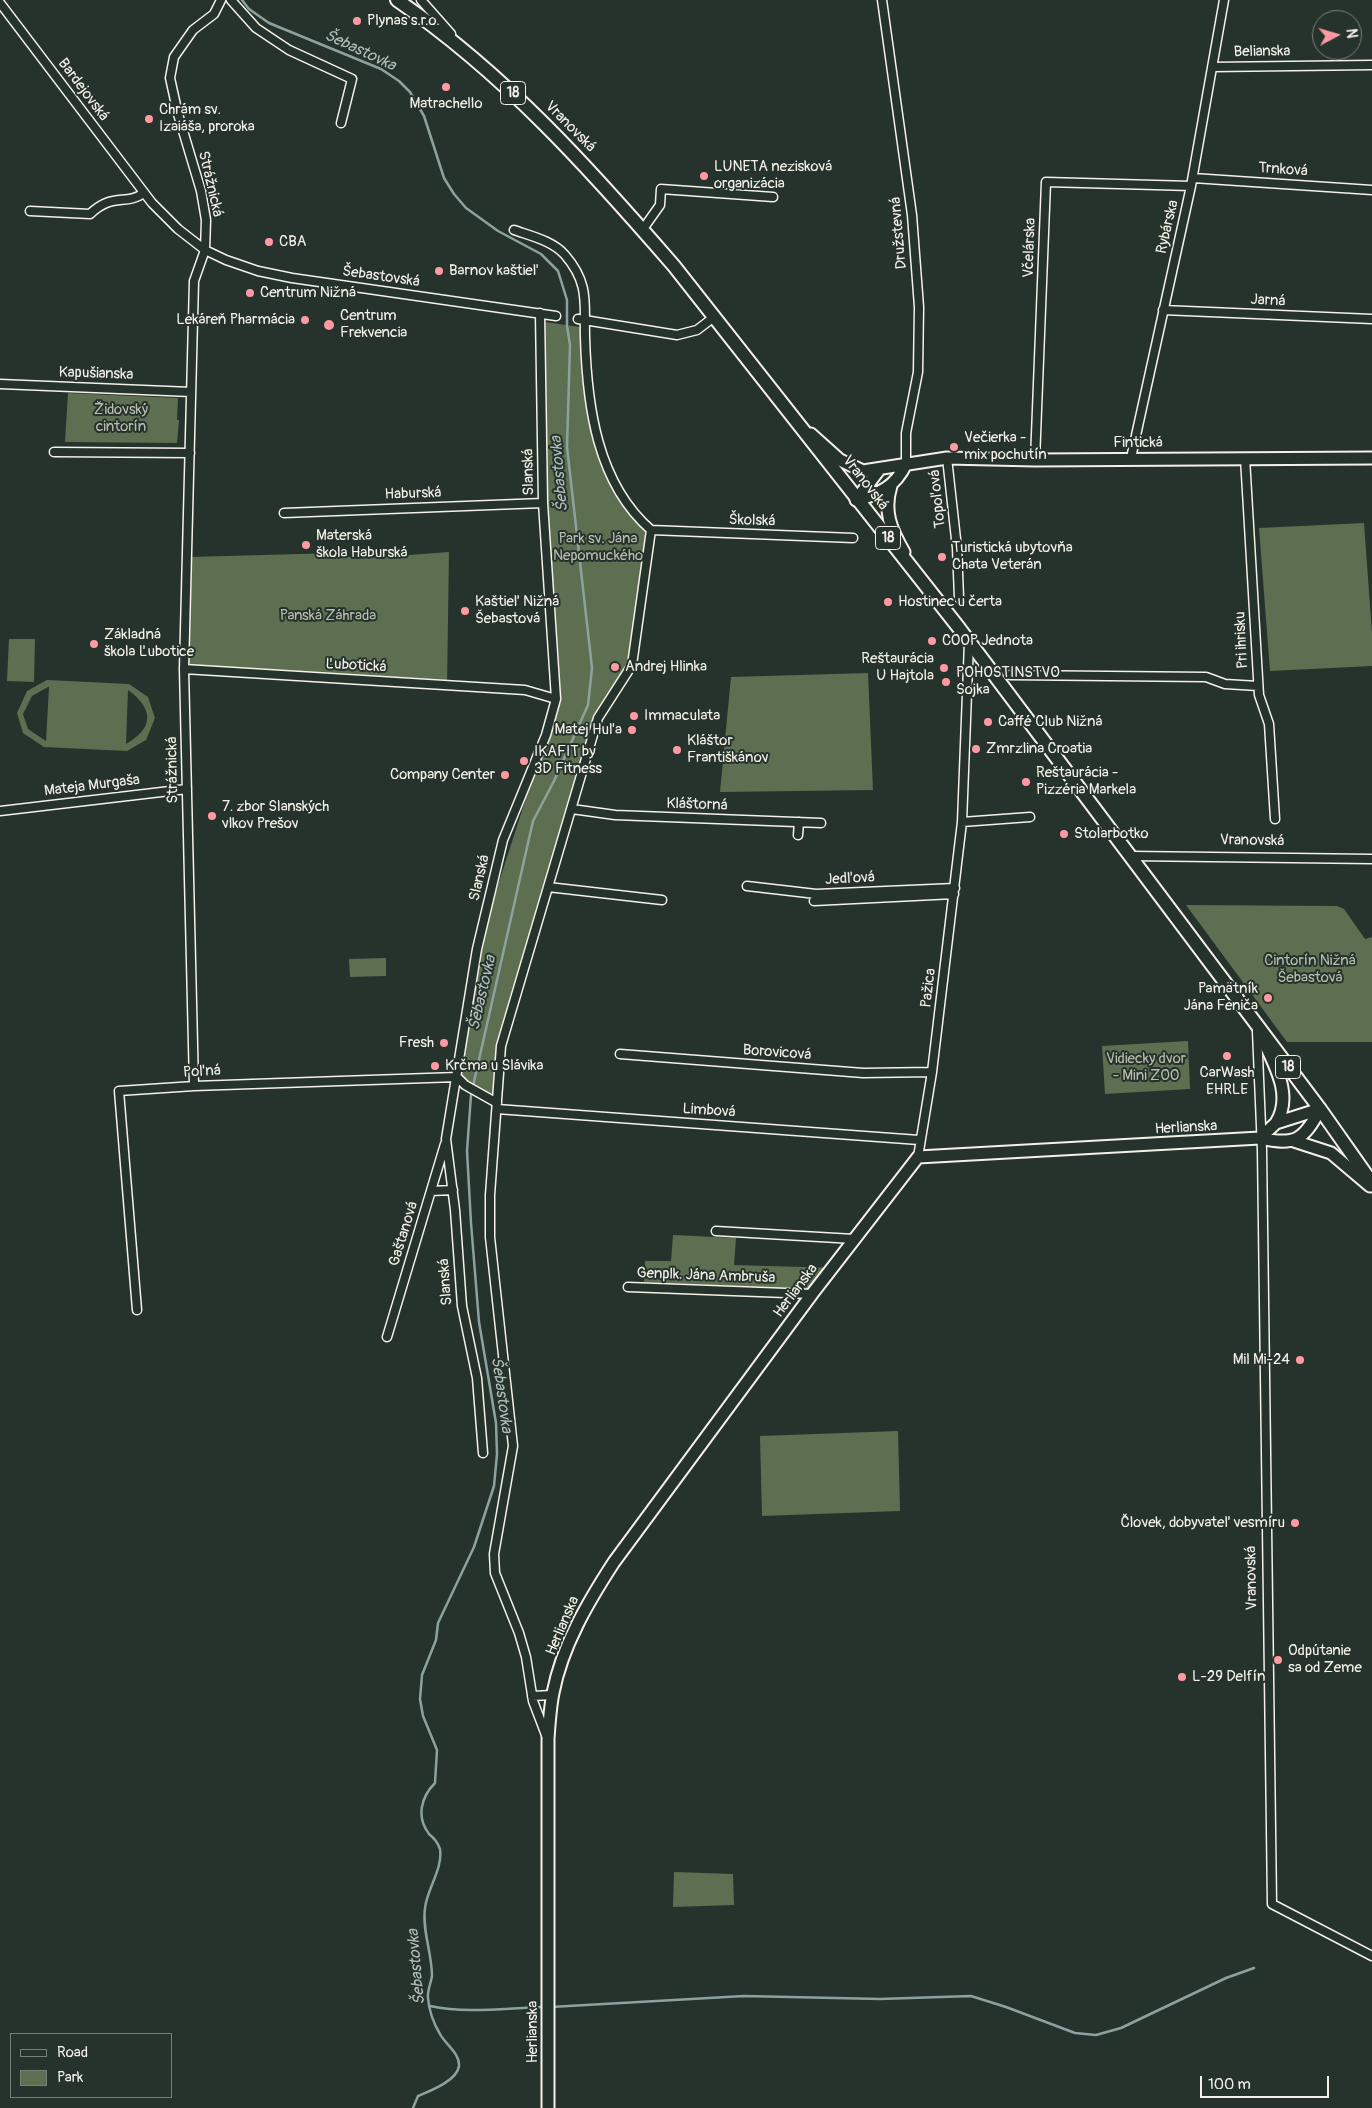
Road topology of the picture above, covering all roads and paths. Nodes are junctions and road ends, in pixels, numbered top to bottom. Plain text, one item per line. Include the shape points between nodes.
1 (221, 0) edge
2 (232, 0) edge
3 (397, 0) edge
4 (421, 0) edge
5 (882, 0) edge
6 (1224, 0) edge
7 (0, 3) edge
8 (480, 64) junction
9 (1372, 65) edge
10 (1212, 67) junction
11 (341, 123) dead end
12 (1192, 182) junction
13 (1372, 190) edge
14 (144, 193) junction
15 (773, 196) dead end
16 (30, 211) dead end
17 (643, 229) junction
18 (514, 230) dead end
19 (206, 250) junction
20 (1163, 310) junction
21 (540, 313) junction
22 (556, 316) dead end
23 (714, 317) junction
24 (582, 319) junction
25 (1372, 319) edge
26 (0, 384) edge
27 (191, 392) junction
28 (797, 421) junction
29 (54, 452) dead end
30 (190, 453) junction
31 (947, 458) junction
32 (1132, 458) junction
33 (1245, 458) junction
34 (1372, 458) edge
35 (1035, 460) junction
36 (906, 464) junction
37 (879, 470) junction
38 (891, 486) junction
39 (856, 500) junction
40 (543, 503) junction
41 (284, 513) dead end
42 (651, 530) junction
43 (853, 538) dead end
44 (919, 577) junction
45 (959, 598) dead end
46 (969, 641) junction
47 (184, 669) junction
48 (1010, 675) dead end
49 (1258, 686) junction
50 (556, 699) junction
51 (187, 789) junction
52 (572, 809) junction
53 (0, 811) edge
54 (1030, 817) dead end
55 (1275, 819) dead end
56 (799, 822) junction
57 (962, 822) junction
58 (821, 823) dead end
59 (798, 835) dead end
60 (1131, 856) junction
61 (1372, 859) edge
62 (747, 886) dead end
63 (548, 887) junction
64 (954, 891) junction
65 (662, 900) dead end
66 (814, 900) dead end
67 (1256, 1024) junction
68 (620, 1054) dead end
69 (932, 1072) junction
70 (457, 1077) junction
71 (194, 1086) junction
72 (497, 1106) junction
73 (1320, 1109) junction
74 (1276, 1123) junction
75 (1260, 1138) junction
76 (446, 1139) junction
77 (919, 1140) junction
78 (1294, 1141) junction
79 (918, 1157) junction
80 (1372, 1183) edge
81 (1372, 1188) edge
82 (453, 1190) junction
83 (431, 1191) junction
84 (716, 1231) dead end
85 (854, 1239) junction
86 (628, 1287) dead end
87 (812, 1294) junction
88 (137, 1310) dead end
89 (387, 1337) dead end
90 (483, 1453) dead end
91 (553, 1695) junction
92 (532, 1696) junction
93 (548, 1739) junction
94 (1372, 1956) edge
95 (548, 2108) edge

1 - 19 street, Strážnická via 214,14 193,30 174,57 170,78 204,204
2 - 11 street via 256,28 289,50 352,79
3 - 8 main road, Vranovská / 18
4 - 8 street
5 - 36 street, Družstevná via 912,215 919,301 918,372 906,432
6 - 10 street, Rybárska
7 - 14 street, Bardejovská
8 - 17 main road, Vranovská / 18 via 570,149
9 - 10 street, Belianska
10 - 12 street, Rybárska
12 - 13 street, Trnková
12 - 20 street, Rybárska
12 - 35 street, Včelárska via 1046,182
14 - 16 street via 136,199 118,198 100,204 90,214
14 - 19 street, Bardejovská via 164,217
15 - 17 street via 661,189 660,205
17 - 23 main road, Vranovská / 18
18 - 24 street via 546,241 564,253 575,268 586,296
19 - 21 street, Šebastovská via 241,266 292,278
19 - 27 street, Strážnická via 194,281
20 - 25 street, Jarná
20 - 32 street, Rybárska
21 - 22 street, Šebastovská
21 - 40 street, Slanská
23 - 24 street via 697,330 677,335
23 - 28 main road, Vranovská / 18
24 - 42 street via 592,421 604,458 619,493 635,516
26 - 27 street, Kapušianska
27 - 30 street, Strážnická
28 - 37 street, Fintická via 851,468 862,472
28 - 39 main road, Vranovská / 18
29 - 30 street
30 - 47 street, Strážnická
31 - 35 street, Fintická
31 - 36 street, Fintická
31 - 45 street, Topoľová
32 - 33 street, Fintická
32 - 35 street, Fintická
33 - 34 street, Fintická
33 - 49 street, Pri ihrisku
36 - 37 street, Fintická
36 - 38 street
37 - 39 street
38 - 39 street
38 - 44 street via 886,505 888,519
39 - 44 main road, Vranovská / 18
40 - 41 street, Haburská
40 - 50 street, Slanská
42 - 43 street, Školská
42 - 52 street via 632,665 598,718
44 - 46 main road, Vranovská / 18
46 - 57 street, Pažica
46 - 60 main road, Vranovská / 18
47 - 50 street, Ľubotická via 525,690
47 - 51 street, Strážnická
48 - 49 street via 1206,677 1225,684
49 - 55 street, Pri ihrisku via 1269,724
50 - 70 street, Slanská via 546,735 503,840 477,949
51 - 53 street, Mateja Murgaša
51 - 71 street, Strážnická
52 - 56 street, Kláštorná via 615,815
52 - 63 street
54 - 57 street
56 - 58 street, Kláštorná
56 - 59 street
57 - 64 street, Pažica
60 - 61 street, Vranovská
60 - 67 main road, Vranovská / 18
62 - 64 street, Jedľová via 816,894
63 - 65 street
63 - 72 street via 501,1046
64 - 66 street, Jedľová
64 - 69 street, Pažica
67 - 73 main road, Vranovská / 18
67 - 74 street via 1282,1082 1284,1108
67 - 75 street
68 - 69 street, Borovicová via 863,1073
69 - 77 street, Pažica
70 - 71 street, Poľná
70 - 72 street
70 - 76 street, Slanská
71 - 88 street, Poľná via 119,1091
72 - 77 street, Limbová
72 - 92 street via 490,1236 513,1446 494,1554 495,1573 519,1633
73 - 74 street
73 - 78 street via 1309,1130
73 - 80 main road, Vranovská / 18
74 - 75 street
75 - 78 street, Herlianska
75 - 79 street, Herlianska
75 - 94 street, Vranovská via 1272,1904
76 - 82 street, Slanská
76 - 83 street, Gaštanová
77 - 79 street, Pažica
78 - 81 street, Herlianska via 1331,1153
79 - 85 street, Herlianska
82 - 83 street
82 - 90 street, Slanská via 462,1306 477,1378
83 - 89 street, Gaštanová
84 - 85 street
85 - 87 street, Herlianska
86 - 87 street, Genplk. Jána Ambruša
87 - 91 street, Herlianska via 590,1599 570,1642
91 - 92 street
91 - 93 street, Herlianska
92 - 93 street
93 - 95 street, Herlianska

